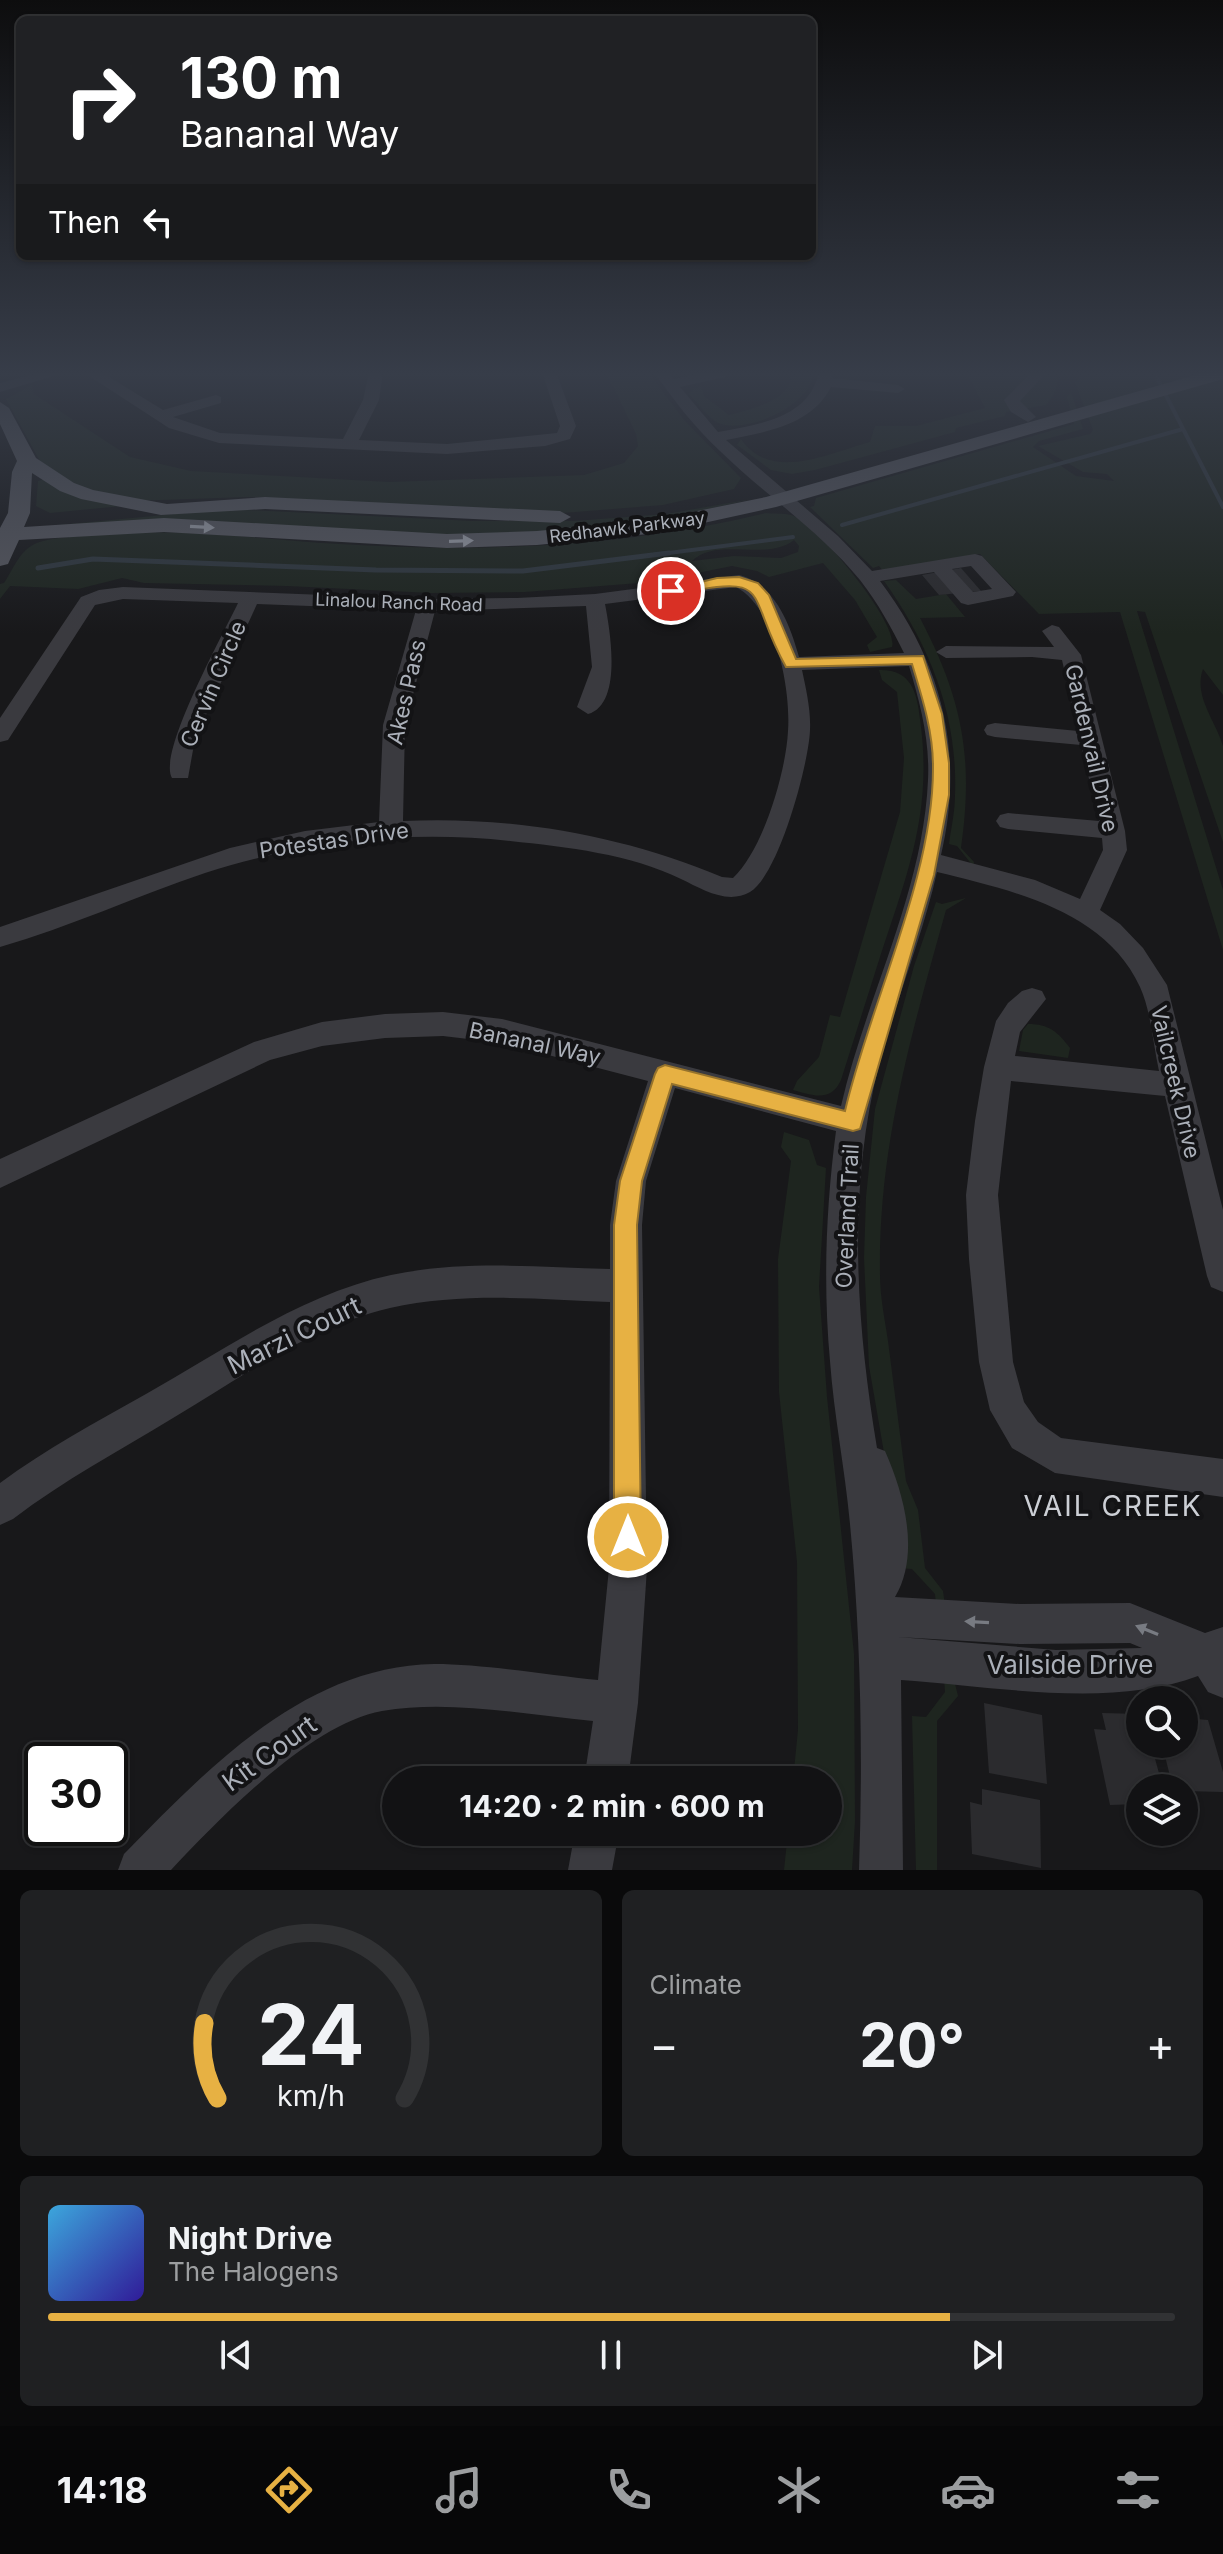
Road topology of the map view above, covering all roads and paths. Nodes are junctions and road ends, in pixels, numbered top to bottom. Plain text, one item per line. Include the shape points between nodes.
1 (740, 459) edge
2 (890, 459) edge
3 (899, 459) edge
4 (27, 461) joint
5 (779, 493) junction
6 (161, 509) junction
7 (7, 529) edge
8 (0, 559) edge
9 (939, 566) dead end
10 (870, 577) junction
11 (251, 596) junction
12 (595, 600) junction
13 (427, 605) junction
14 (1052, 631) dead end
15 (1071, 655) junction
16 (932, 656) junction
17 (791, 664) junction
18 (588, 707) dead end
19 (995, 730) dead end
20 (0, 735) edge
21 (1091, 739) junction
22 (180, 773) dead end
23 (1008, 821) dead end
24 (391, 828) junction
25 (1113, 831) junction
26 (928, 868) junction
27 (1086, 913) junction
28 (0, 937) edge
29 (1032, 999) dead end
30 (998, 1067) junction
31 (665, 1074) junction
32 (1176, 1085) junction
33 (853, 1122) junction
34 (0, 1174) edge
35 (1223, 1276) edge
36 (626, 1286) junction
37 (1223, 1478) edge
38 (0, 1506) edge
39 (877, 1608) junction
40 (1020, 1624) junction
41 (881, 1658) junction
42 (1218, 1660) edge
43 (1030, 1670) junction
44 (617, 1703) junction
45 (608, 1766) edge
46 (594, 1846) edge
47 (140, 1870) edge
48 (590, 1870) edge
49 (881, 1870) edge

1 - 5 street, Overland Trail
2 - 5 main road, Redhawk Parkway
3 - 5 main road, Redhawk Parkway
4 - 6 main road via 88,495
4 - 7 main road
5 - 6 main road, Redhawk Parkway via 588,517 265,503
7 -> 5 main road, Redhawk Parkway via 164,525 447,541 537,538 658,526
5 - 10 street, Overland Trail
6 - 7 main road, Redhawk Parkway
7 - 8 main road
9 - 10 street
10 - 16 street, Overland Trail via 898,620
11 - 13 street, Linalou Ranch Road
11 - 20 street, Linalou Ranch Road via 110,594 88,601
11 - 22 street, Cervin Circle via 184,739
12 - 13 street, Linalou Ranch Road
12 - 17 street, Linalou Ranch Road via 739,581 764,598
12 - 18 street via 604,672
13 - 24 street, Akes Pass via 394,725
14 - 15 street, Gardenvail Drive
15 - 16 street via 1032,651
15 - 21 street, Gardenvail Drive
16 - 17 street
16 - 26 street, Overland Trail via 941,763
17 - 24 street, Potestas Drive via 799,719 796,756 782,809 754,874 741,885 726,888 681,868 585,842 492,831
19 - 21 street
21 - 25 street, Gardenvail Drive
23 - 25 street
24 - 28 street, Potestas Drive via 245,852 47,925
25 - 27 street, Gardenvail Drive via 1115,850
26 - 27 street via 1012,892 1054,912
26 - 33 street, Overland Trail
27 - 32 street, Vailcreek Drive via 1141,962 1153,985
29 - 30 street via 1006,1029
30 - 32 street
30 - 37 street via 982,1195 996,1362 1008,1410 1025,1435 1055,1455
31 - 33 street, Bananal Way
31 - 34 street, Bananal Way via 502,1031 443,1024 322,1034 264,1050
31 - 36 street via 631,1181
32 - 35 street, Vailcreek Drive
33 - 39 street, Overland Trail via 842,1289 855,1432 881,1482 887,1512 890,1541
36 - 38 street, Marzi Court via 450,1283 387,1292 334,1310 70,1458
36 - 44 street via 628,1568
40 -> 39 street, Vailside Drive
39 - 41 street
42 -> 40 street, Vailside Drive via 1130,1623
40 - 43 street
41 - 43 street, Vailside Drive
41 - 49 street
42 - 43 street, Vailside Drive via 1140,1669
44 - 45 street
44 - 47 street, Kit Court via 434,1685 378,1691 305,1722 214,1793
46 - 48 street

